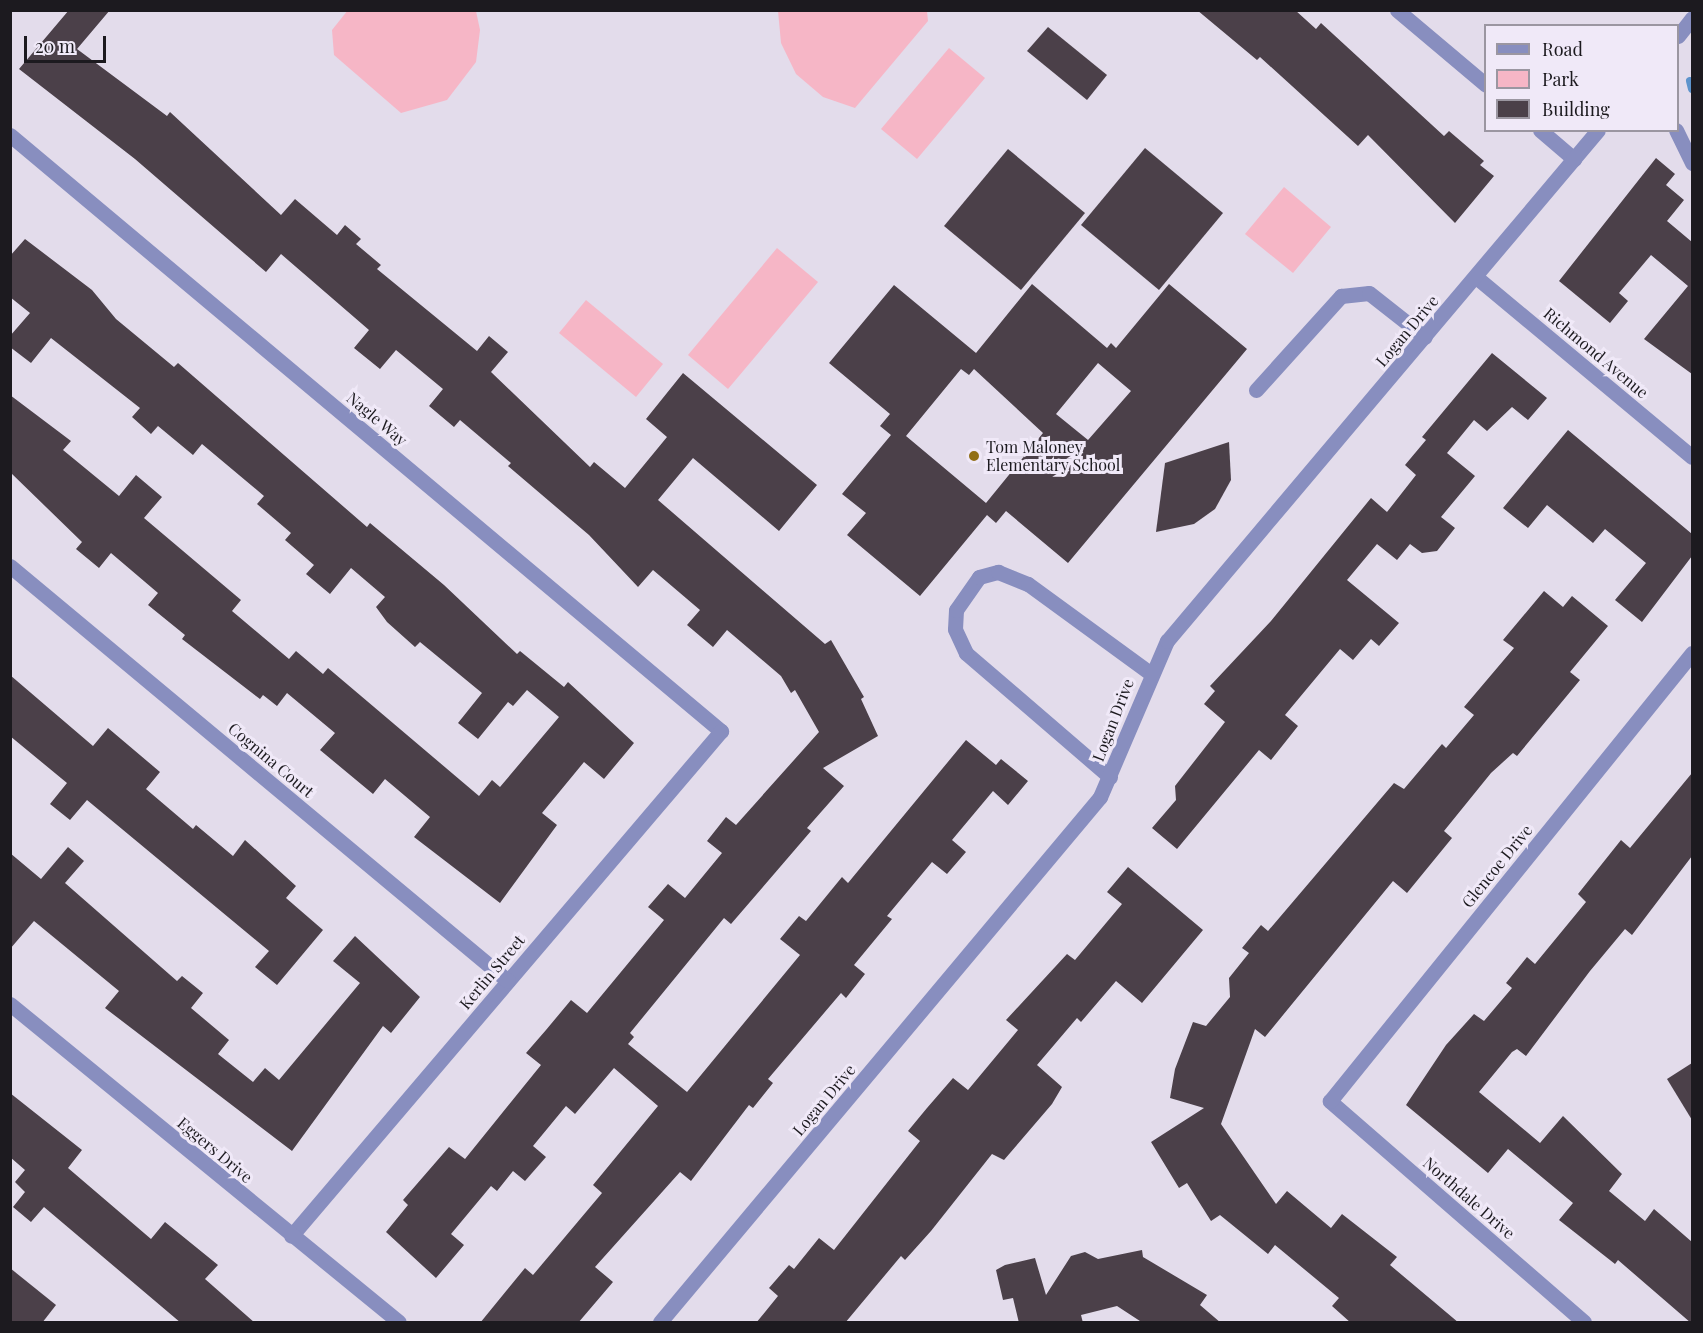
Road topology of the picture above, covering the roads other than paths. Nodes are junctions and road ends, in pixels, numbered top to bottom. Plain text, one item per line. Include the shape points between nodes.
1 (1396, 10) edge
2 (1692, 18) edge
3 (1679, 34) edge
4 (1484, 84) edge
5 (1542, 132) edge
6 (1596, 132) edge
7 (1677, 132) edge
8 (10, 135) edge
9 (1574, 159) junction
10 (1692, 163) edge
11 (1476, 277) junction
12 (1425, 337) junction
13 (1256, 390) dead end
14 (1692, 457) edge
15 (10, 566) edge
16 (1692, 653) edge
17 (1150, 673) junction
18 (721, 731) joint
19 (1110, 777) junction
20 (508, 981) junction
21 (10, 1004) edge
22 (1330, 1101) joint
23 (291, 1236) junction
24 (399, 1323) edge
25 (660, 1323) edge
26 (1584, 1323) edge

1 - 4 street
2 - 3 street
5 - 9 street
6 - 9 street, Logan Drive
7 - 10 street
8 - 18 street, Nagle Way
9 - 11 street, Logan Drive
11 - 12 street, Logan Drive
11 - 14 street, Richmond Avenue
12 - 13 street via 1369,293 1341,296
12 - 17 street, Logan Drive via 1167,642
15 - 20 street, Cognina Court
16 - 22 street, Glencoe Drive
17 - 19 street, Logan Drive
17 - 19 street via 1028,584 998,572 979,577 956,610 955,629 966,653
18 - 20 street, Kerlin Street
19 - 25 street, Logan Drive via 1059,848
20 - 23 street, Kerlin Street
21 - 23 street, Eggers Drive
22 - 26 street, Northdale Drive
23 - 24 street, Eggers Drive

